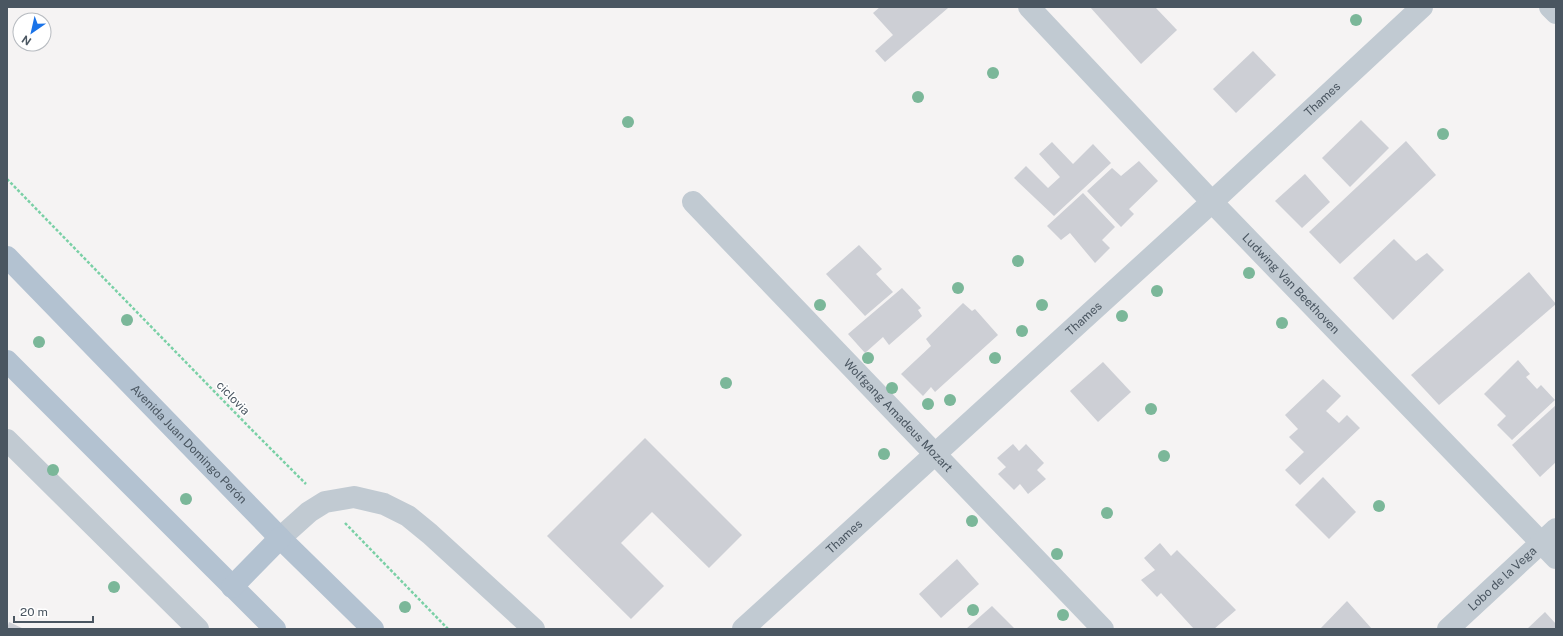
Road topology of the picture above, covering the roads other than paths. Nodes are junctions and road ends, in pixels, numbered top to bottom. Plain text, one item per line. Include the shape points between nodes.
1 (1029, 7) edge
2 (1422, 7) edge
3 (1550, 7) edge
4 (1556, 13) edge
5 (693, 202) dead end
6 (1212, 202) junction
7 (7, 257) edge
8 (7, 361) edge
9 (7, 440) edge
10 (935, 454) junction
11 (1548, 536) edge
12 (280, 538) junction
13 (1556, 558) edge
14 (232, 587) junction
15 (198, 629) edge
16 (275, 629) edge
17 (373, 629) edge
18 (534, 629) edge
19 (743, 629) edge
20 (1103, 629) edge
21 (1448, 629) edge

1 - 6 street, Ludwing Van Beethoven
2 - 6 street, Thames
3 - 4 street
5 - 10 street, Wolfgang Amadeus Mozart
6 - 10 street, Thames
6 - 11 street, Ludwing Van Beethoven
7 - 12 main road, Avenida Juan Domingo Perón
8 - 14 main road
9 - 15 street
10 - 19 street, Thames
10 - 20 street, Wolfgang Amadeus Mozart
11 - 13 street, Ludwing Van Beethoven
11 - 21 street, Lobo de la Vega
12 - 14 main road
12 - 17 main road, Avenida Juan Domingo Perón
12 - 18 street via 309,512 325,502 354,498 384,504 408,516 430,534
14 - 16 main road

